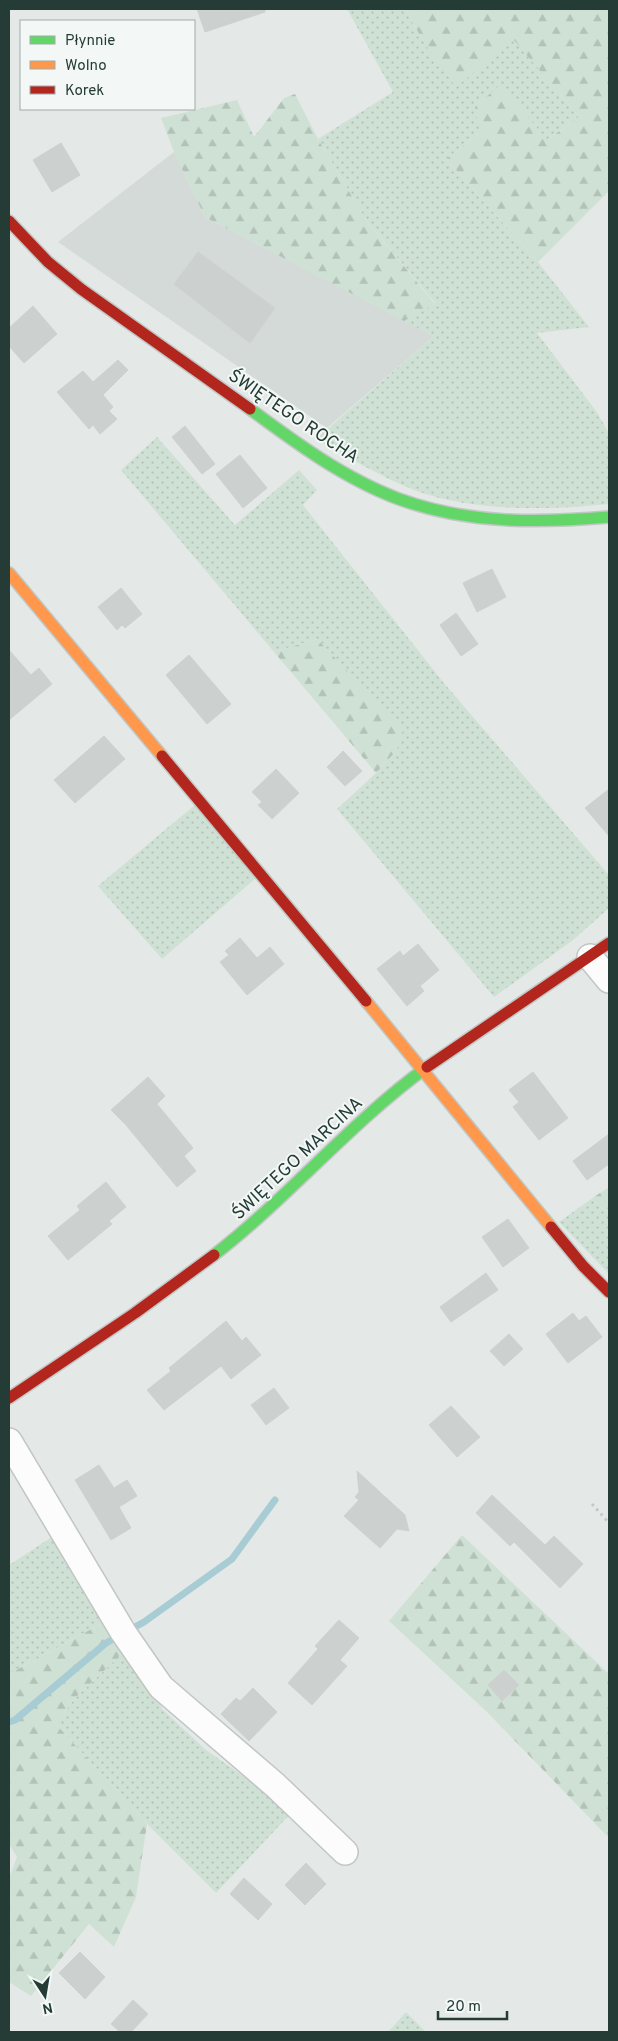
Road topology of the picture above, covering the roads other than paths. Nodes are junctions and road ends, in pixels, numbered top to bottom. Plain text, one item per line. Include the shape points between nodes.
1 (9, 221) edge
2 (609, 517) edge
3 (9, 573) edge
4 (600, 950) edge
5 (609, 980) edge
6 (424, 1069) junction
7 (609, 1292) edge
8 (9, 1398) edge
9 (9, 1441) edge
10 (345, 1852) dead end

1 - 2 street, ŚWIĘTEGO ROCHA via 62,273 111,310 287,434 344,472 378,489 424,507 497,521
3 - 6 street
4 - 5 street
4 - 6 street, ŚWIĘTEGO MARCINA
6 - 7 street via 583,1266
6 - 8 street, ŚWIĘTEGO MARCINA via 225,1247 171,1288
9 - 10 street via 123,1632 161,1687 276,1785

